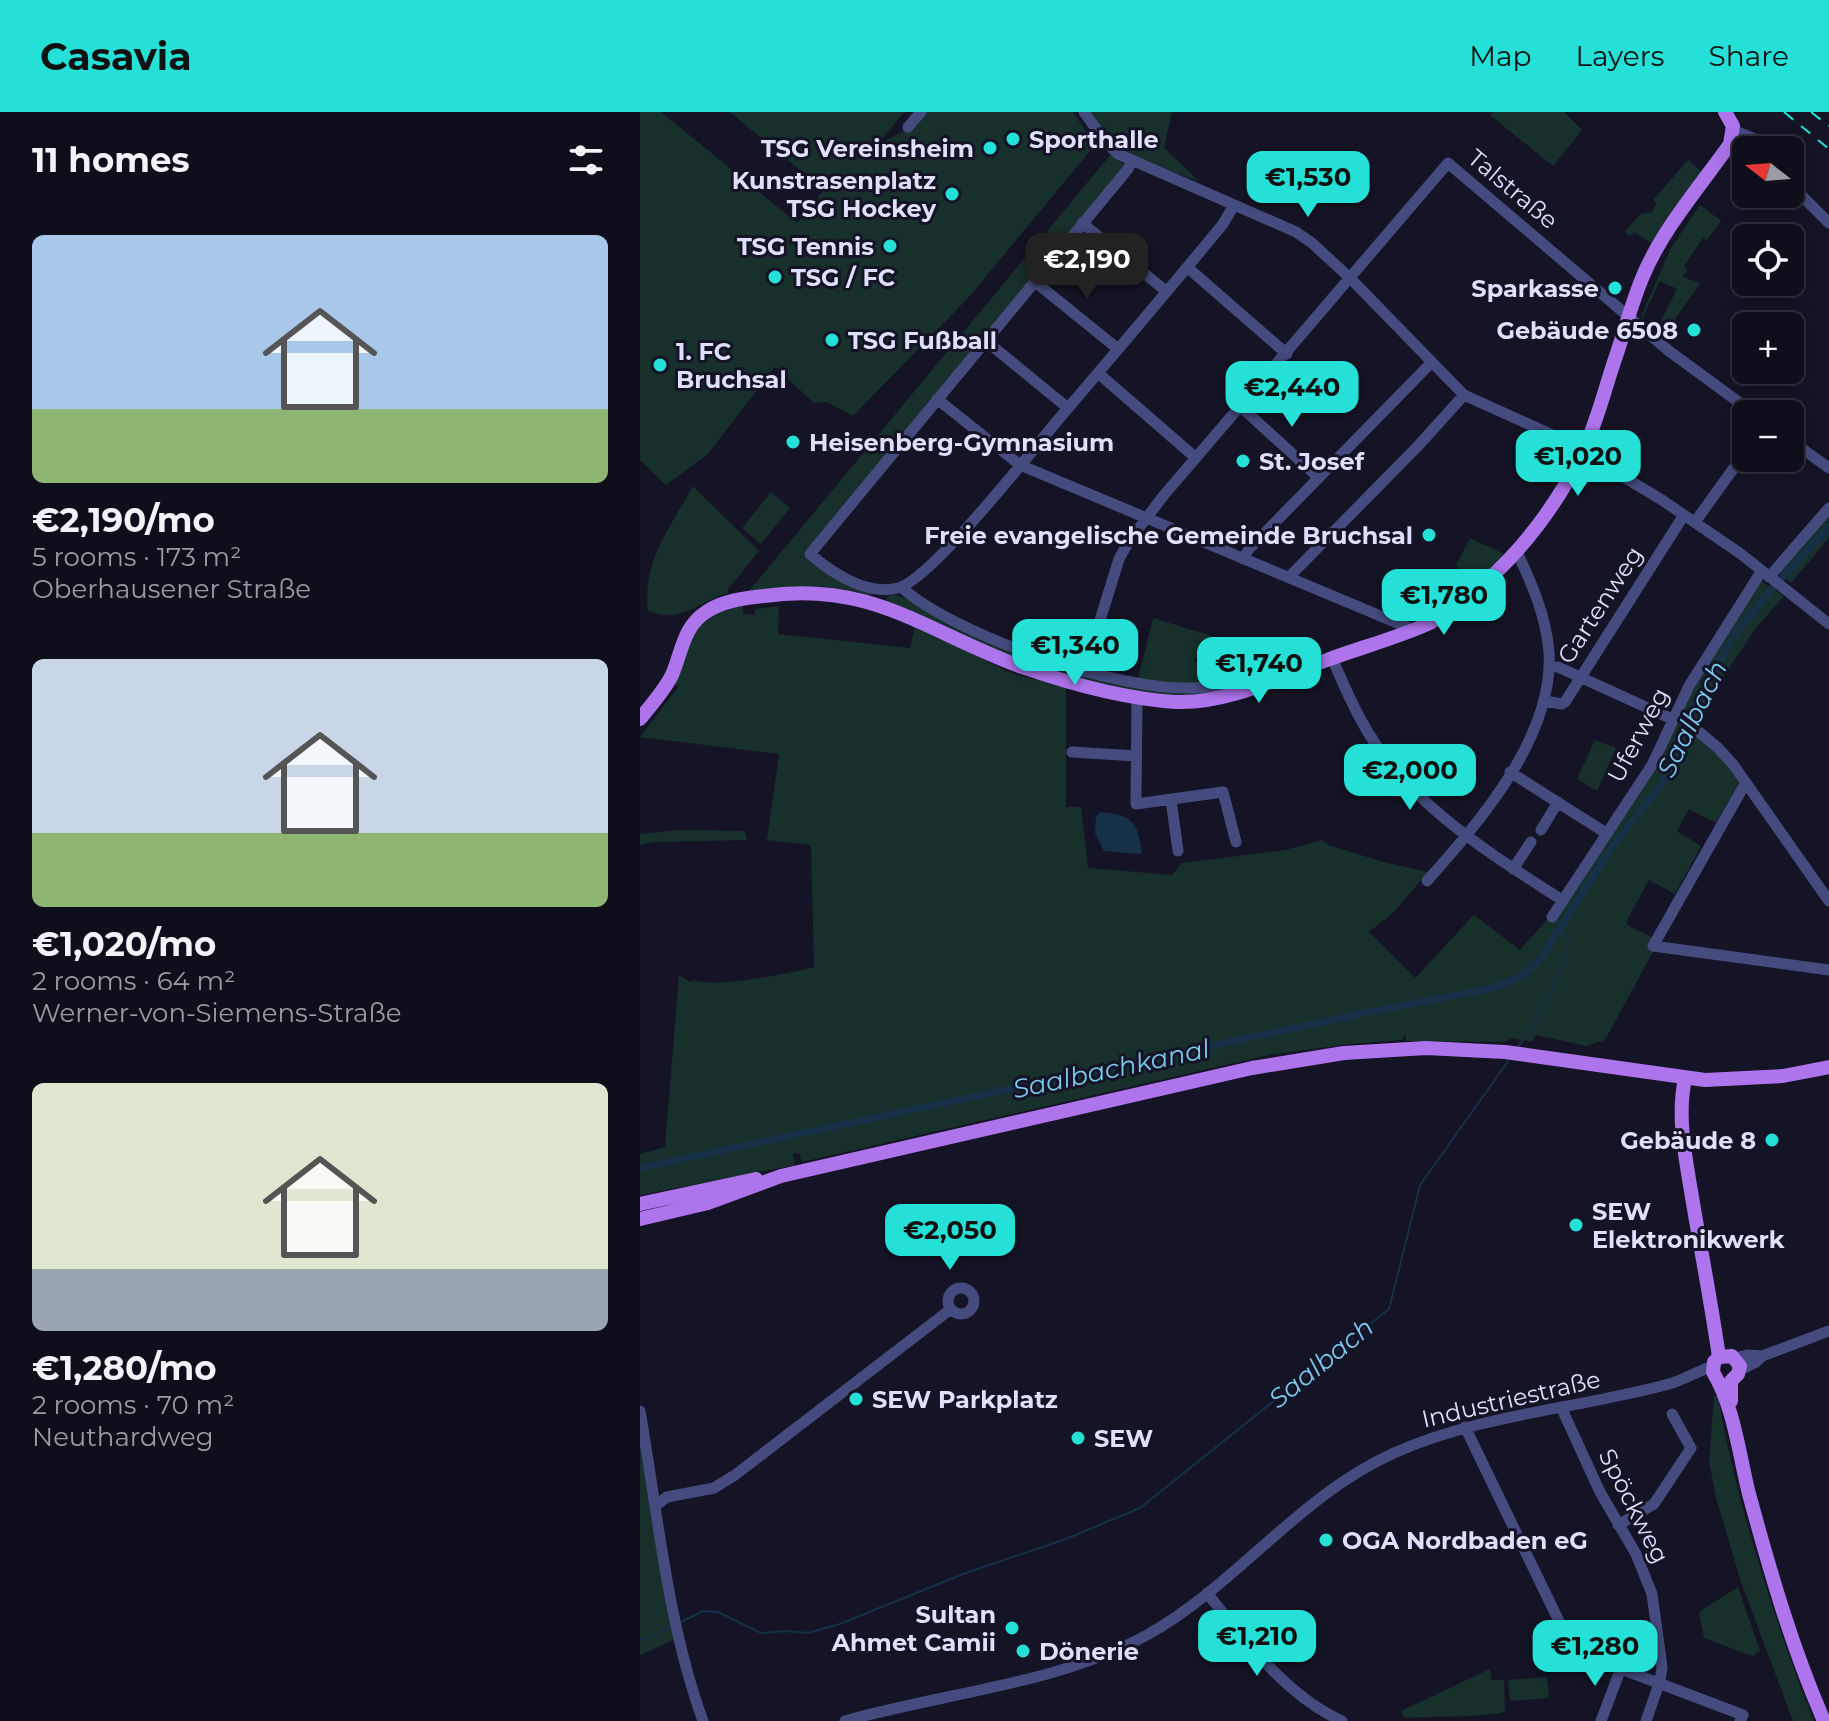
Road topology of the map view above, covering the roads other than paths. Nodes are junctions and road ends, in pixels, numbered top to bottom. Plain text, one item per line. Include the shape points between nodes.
1 (921, 112) edge
2 (1084, 112) edge
3 (1725, 112) edge
4 (908, 127) dead end
5 (1733, 130) junction
6 (1748, 136) edge
7 (1132, 160) junction
8 (1804, 198) edge
9 (1234, 205) junction
10 (1082, 223) junction
11 (1829, 223) edge
12 (1187, 267) junction
13 (1351, 279) junction
14 (1034, 281) junction
15 (1166, 291) junction
16 (1629, 315) junction
17 (986, 341) junction
18 (1118, 349) junction
19 (1287, 354) junction
20 (1431, 363) junction
21 (1098, 373) junction
22 (1464, 395) junction
23 (937, 399) junction
24 (1736, 400) edge
25 (1241, 407) junction
26 (1068, 408) junction
27 (1804, 450) edge
28 (1583, 452) junction
29 (1196, 458) junction
30 (1020, 465) junction
31 (1829, 468) edge
32 (1732, 470) edge
33 (1319, 478) junction
34 (1829, 508) edge
35 (1684, 515) junction
36 (1146, 518) junction
37 (1695, 522) junction
38 (1517, 552) junction
39 (1243, 559) junction
40 (1768, 576) junction
41 (1289, 577) junction
42 (901, 587) junction
43 (879, 597) junction
44 (1829, 624) edge
45 (1414, 630) junction
46 (1332, 658) junction
47 (1549, 666) junction
48 (1084, 672) junction
49 (1580, 678) junction
50 (1266, 682) junction
51 (1137, 697) junction
52 (1545, 701) junction
53 (640, 719) edge
54 (1672, 719) junction
55 (1698, 731) dead end
56 (1072, 752) dead end
57 (1136, 756) junction
58 (1510, 772) junction
59 (1745, 784) junction
60 (1171, 800) junction
61 (1558, 802) junction
62 (1541, 830) dead end
63 (1606, 833) junction
64 (1466, 837) junction
65 (1236, 842) dead end
66 (1531, 842) dead end
67 (1178, 851) dead end
68 (1513, 869) junction
69 (1427, 881) dead end
70 (1828, 899) edge
71 (1562, 900) junction
72 (1552, 917) dead end
73 (1829, 970) edge
74 (1829, 1067) edge
75 (1648, 1073) junction
76 (1685, 1079) junction
77 (1682, 1107) junction
78 (781, 1176) junction
79 (640, 1204) edge
80 (640, 1219) edge
81 (951, 1309) dead end
82 (1829, 1331) edge
83 (1725, 1368) junction
84 (1561, 1407) junction
85 (640, 1411) edge
86 (1672, 1414) dead end
87 (1465, 1427) junction
88 (651, 1473) junction
89 (683, 1496) junction
90 (655, 1506) junction
91 (1618, 1525) junction
92 (1207, 1593) junction
93 (1621, 1668) junction
94 (1660, 1681) junction
95 (1320, 1717) edge
96 (703, 1721) edge
97 (845, 1721) edge
98 (1342, 1721) edge
99 (1601, 1721) edge
100 (1646, 1721) edge
101 (1740, 1721) edge
102 (1824, 1721) edge

1 - 4 street
2 - 7 street via 1112,149
3 - 5 main road
5 - 6 street
5 - 16 main road via 1730,144 1652,258
7 - 9 street
7 - 10 street
8 - 11 street
9 - 12 street
9 - 13 street via 1296,232
10 - 14 street
10 - 15 street
12 - 15 street
12 - 19 street
13 - 16 street, Talstraße via 1448,163
13 - 19 street
13 - 20 street
14 - 17 street
14 - 18 street
15 - 18 street
16 - 24 street
16 - 28 main road
17 - 23 street
17 - 26 street
18 - 21 street
19 - 25 street
20 - 22 street
20 - 33 street
21 - 26 street
21 - 29 street
22 - 28 street
22 - 41 street
23 - 30 street
23 - 43 street via 810,554
25 - 29 street
25 - 33 street
26 - 30 street
27 - 31 street
28 - 35 street
28 - 38 main road
29 - 36 street
30 - 36 street
30 - 42 street via 945,550
32 - 37 street
33 - 39 street
34 - 40 street, Uferweg
35 - 37 street
35 - 49 street, Gartenweg
36 - 39 street
36 - 48 street via 1119,559
37 - 40 street
38 - 45 main road via 1457,607
38 - 47 street via 1545,625
39 - 41 street
40 - 44 street
40 - 54 street, Uferweg via 1689,686
41 - 45 street
42 - 43 street
42 - 48 street via 916,601 984,634
43 - 51 main road via 1021,666
43 - 53 main road via 763,596 713,608 686,634 667,684
45 - 46 main road
46 - 50 main road
46 - 64 street via 1361,722 1391,764 1426,804
47 - 49 street
47 - 52 street
48 - 50 street via 1176,689 1226,685 1256,675
49 - 52 street, Gartenweg via 1562,704
49 - 54 street
50 - 51 main road via 1189,702
51 - 57 street
52 - 58 street
54 - 63 street, Uferweg via 1652,765
55 - 59 street
56 - 57 street
57 - 60 street via 1136,804
58 - 61 street
58 - 64 street
59 - 70 street
59 - 73 street via 1653,946
60 - 65 street via 1223,792
60 - 67 street
61 - 62 street
61 - 63 street
63 - 71 street, Uferweg
64 - 68 street
64 - 69 street
66 - 68 street
68 - 71 street
71 - 72 street, Uferweg
74 - 76 main road via 1753,1079
75 - 76 main road
75 - 77 main road
75 - 78 main road via 1521,1053 1344,1053 1252,1068
76 - 77 main road
77 - 83 main road via 1695,1214
78 - 79 main road
78 - 80 main road via 708,1203
81 - 89 street via 742,1470 714,1488
82 - 83 street, Industriestraße via 1756,1362
83 - 84 street, Industriestraße
83 - 102 main road via 1730,1414 1755,1514 1784,1616
84 - 87 street, Industriestraße
84 - 91 street, Spöckweg
85 - 88 street
86 - 91 street via 1691,1448 1654,1504
87 - 92 street, Industriestraße via 1405,1448 1349,1477 1303,1509
87 - 93 street via 1566,1640 1579,1653
88 - 89 street via 662,1486
88 - 90 street
89 - 90 street via 661,1499
90 - 96 street via 675,1624
91 - 94 street, Spöckweg via 1652,1594
92 - 95 street
92 - 97 street, Industriestraße via 1148,1635 1088,1662
93 - 94 street
93 - 99 street
94 - 100 street, Spöckweg
94 - 101 street via 1743,1715
95 - 98 street

